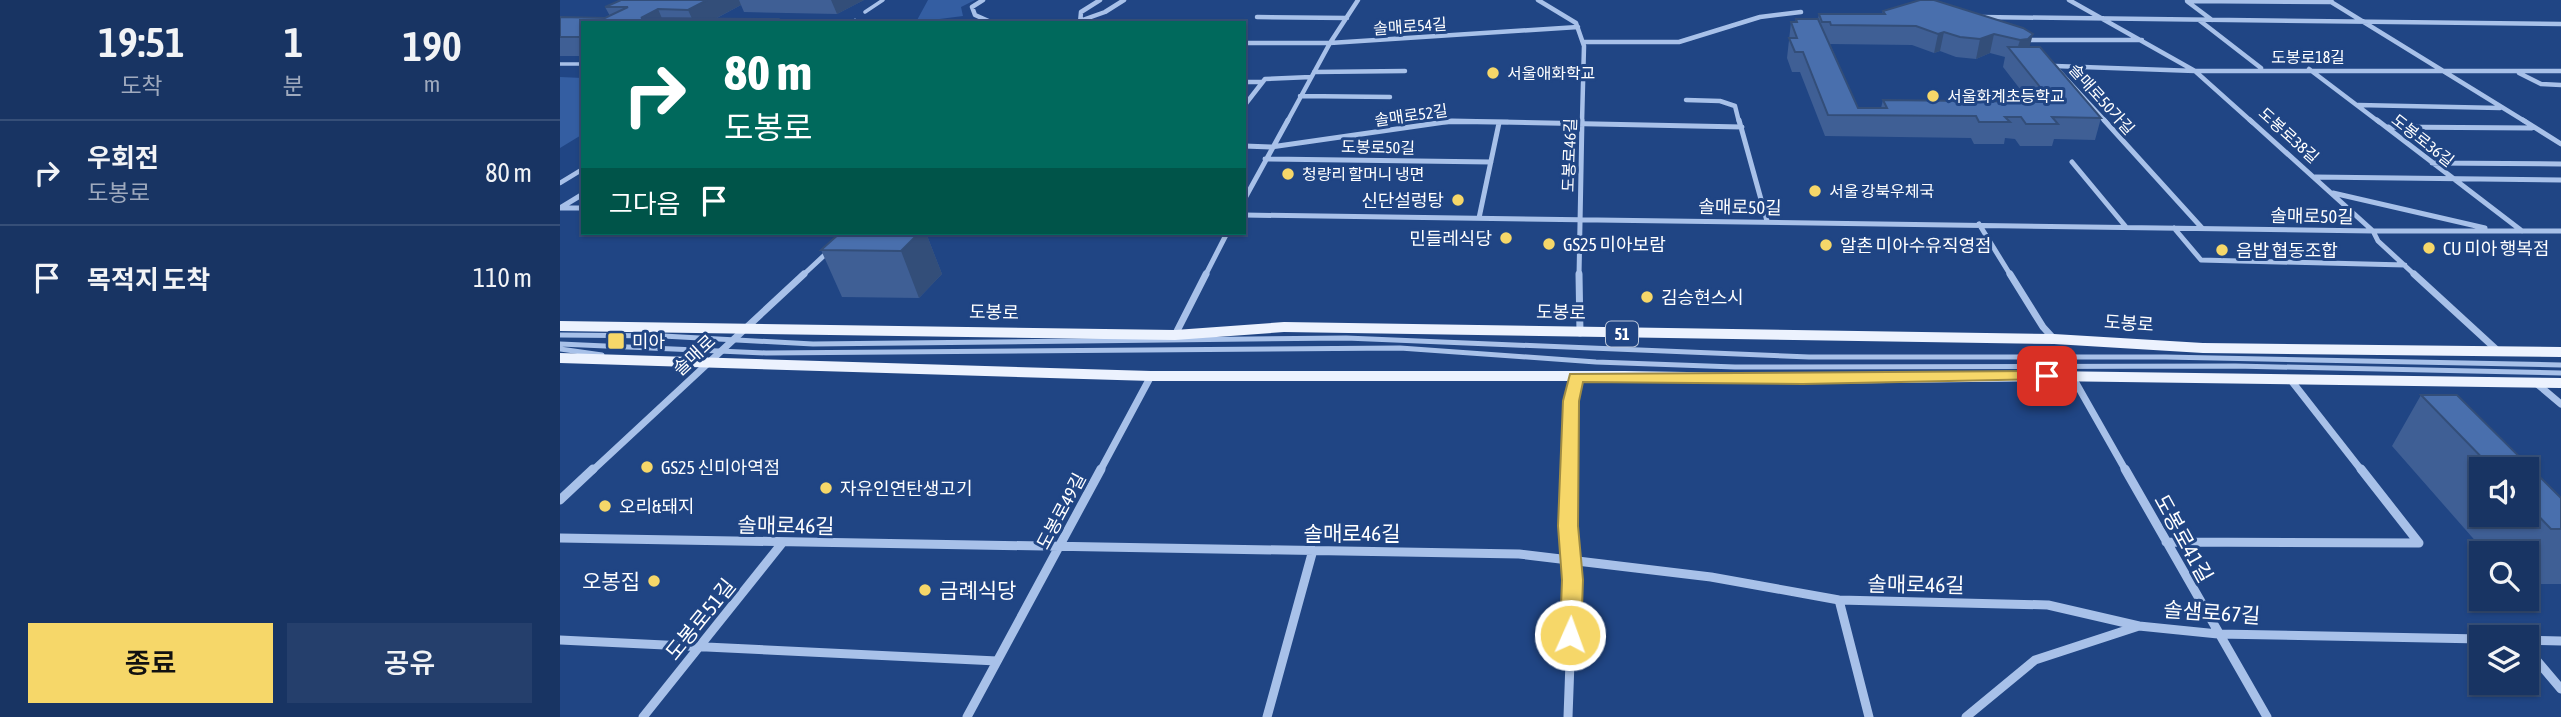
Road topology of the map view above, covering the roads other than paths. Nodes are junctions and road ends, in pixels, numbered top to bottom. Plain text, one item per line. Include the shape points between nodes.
1 (883, 0) edge
2 (983, 0) edge
3 (1100, 0) edge
4 (1124, 0) edge
5 (1358, 0) edge
6 (1538, 0) edge
7 (2069, 0) edge
8 (2186, 1) edge
9 (2330, 1) edge
10 (865, 12) dead end
11 (1801, 12) dead end
12 (1257, 17) dead end
13 (1972, 17) edge
14 (1347, 18) junction
15 (2104, 19) junction
16 (2199, 20) junction
17 (2213, 20) junction
18 (988, 21) edge
19 (1081, 21) edge
20 (1083, 21) edge
21 (2364, 22) junction
22 (2561, 24) edge
23 (1578, 27) junction
24 (2142, 40) junction
25 (1583, 42) junction
26 (1246, 43) edge
27 (1330, 43) junction
28 (2028, 46) edge
29 (2046, 58) edge
30 (560, 64) edge
31 (581, 64) edge
32 (2055, 66) junction
33 (2261, 69) junction
34 (2309, 69) junction
35 (2442, 70) junction
36 (1405, 71) dead end
37 (2195, 71) junction
38 (2515, 71) junction
39 (2561, 71) edge
40 (1312, 74) junction
41 (1246, 82) edge
42 (1262, 82) junction
43 (2561, 85) edge
44 (1300, 96) junction
45 (1390, 97) dead end
46 (1686, 100) dead end
47 (1246, 103) edge
48 (2357, 105) junction
49 (2503, 108) junction
50 (1499, 123) junction
51 (1582, 126) junction
52 (1742, 127) junction
53 (2386, 127) junction
54 (2534, 128) junction
55 (2561, 144) edge
56 (1246, 146) edge
57 (1271, 147) junction
58 (1265, 159) junction
59 (1491, 162) junction
60 (2072, 162) dead end
61 (2432, 163) junction
62 (2561, 164) edge
63 (581, 170) edge
64 (2314, 177) junction
65 (2452, 178) junction
66 (2561, 180) edge
67 (560, 183) edge
68 (1247, 190) edge
69 (2332, 193) junction
70 (581, 195) edge
71 (560, 208) edge
72 (581, 208) edge
73 (1246, 215) edge
74 (1479, 218) junction
75 (1579, 219) junction
76 (1767, 221) junction
77 (1979, 225) junction
78 (2126, 227) junction
79 (2174, 228) junction
80 (2202, 228) junction
81 (2373, 231) junction
82 (2499, 231) junction
83 (2522, 231) junction
84 (2561, 231) edge
85 (1226, 235) edge
86 (839, 242) edge
87 (2405, 265) junction
88 (560, 326) edge
89 (1580, 334) junction
90 (560, 335) edge
91 (740, 335) junction
92 (1175, 335) junction
93 (2054, 339) junction
94 (560, 347) edge
95 (2498, 351) junction
96 (2561, 352) edge
97 (716, 357) junction
98 (560, 358) edge
99 (630, 359) junction
100 (2561, 365) edge
101 (2561, 373) edge
102 (1152, 376) junction
103 (2072, 376) junction
104 (1576, 377) junction
105 (2290, 379) junction
106 (2536, 383) junction
107 (2561, 383) edge
108 (2561, 404) edge
109 (560, 500) edge
110 (560, 538) edge
111 (783, 542) junction
112 (2166, 542) junction
113 (1059, 548) junction
114 (1313, 550) junction
115 (1571, 560) junction
116 (1839, 600) junction
117 (2139, 626) junction
118 (2218, 634) junction
119 (2469, 639) edge
120 (560, 640) edge
121 (2539, 640) edge
122 (2561, 641) edge
123 (701, 646) junction
124 (997, 661) junction
125 (2539, 663) edge
126 (2561, 689) edge
127 (643, 717) edge
128 (967, 717) edge
129 (1267, 717) edge
130 (1567, 717) edge
131 (1869, 717) edge
132 (1966, 717) edge
133 (2267, 717) edge

1 - 10 lane
2 - 18 street via 972,7 975,15
3 - 19 street via 1081,12
4 - 20 street
5 - 14 street
6 - 23 street
7 - 15 street, 도봉로38길
8 - 9 street
8 - 17 street
9 - 21 street
11 - 25 street via 1760,18 1679,42
12 - 14 street
13 - 15 street, 도봉로38길
14 - 27 street
15 - 16 street
15 - 24 street, 도봉로38길
16 - 17 street
16 - 33 street
17 - 21 street
21 - 22 street
21 - 35 street
23 - 25 street, 도봉로46길
23 - 27 street, 솔매로54길
24 - 28 street via 2021,41
24 - 37 street, 도봉로38길
25 - 51 street, 도봉로46길
26 - 27 street, 솔매로54길
27 - 40 street
29 - 32 street, 솔매로50가길
30 - 31 lane
32 - 37 street, 도봉로18길
32 - 80 street, 솔매로50가길
33 - 34 street, 도봉로18길
33 - 37 street, 도봉로18길
34 - 35 street, 도봉로18길
34 - 48 street, 도봉로36길
35 - 38 street, 도봉로18길
35 - 49 street
36 - 40 street
37 - 64 street, 도봉로38길
38 - 39 street, 도봉로18길
38 - 43 street via 2541,84
40 - 42 street
40 - 44 street
41 - 42 street
42 - 47 street
44 - 45 street
44 - 57 street
46 - 52 street via 1735,106
48 - 49 street
48 - 53 street, 도봉로36길
49 - 54 street
50 - 51 street, 솔매로52길
50 - 57 street, 솔매로52길 via 1452,121
50 - 59 street
51 - 52 street, 솔매로52길
51 - 75 street, 도봉로46길
52 - 76 street
53 - 54 street
53 - 61 street, 도봉로36길
54 - 55 street
56 - 57 street, 솔매로52길
57 - 58 street
58 - 59 street, 도봉로50길
58 - 68 street
59 - 74 street
60 - 78 street
61 - 62 street
61 - 65 street, 도봉로36길
63 - 67 lane
64 - 65 street
64 - 69 street, 도봉로38길
65 - 66 street
65 - 83 street, 도봉로36길
69 - 81 street, 도봉로38길
69 - 82 street
70 - 71 street
71 - 72 street
73 - 74 street, 솔매로50길
74 - 75 street, 솔매로50길
75 - 76 street, 솔매로50길
75 - 89 street, 도봉로46길
76 - 77 street, 솔매로50길
77 - 78 street, 솔매로50길
77 - 93 street
78 - 79 street, 솔매로50길
79 - 80 street, 솔매로50길
79 - 87 street via 2201,260
80 - 81 street, 솔매로50길
81 - 82 street, 솔매로50길
81 - 87 street, 도봉로38길
82 - 83 street
83 - 84 street
85 - 92 street
86 - 91 street, 솔매로
87 - 95 street, 도봉로38길
88 - 91 main road, 도봉로 / 51
89 - 92 main road, 도봉로 / 51 via 1284,327
89 - 93 main road, 도봉로 / 51
90 - 91 lane
91 - 92 main road, 도봉로 / 51
91 - 97 street, 솔매로
91 - 100 lane via 855,344 1346,338 1809,357 2165,357
93 - 95 main road, 도봉로 / 51 via 2203,348
94 - 97 lane
94 - 99 lane
95 - 96 main road, 도봉로 / 51
97 - 99 main road
97 - 101 lane via 1400,348 1735,367 2235,366
97 - 102 main road
97 - 109 street, 솔매로
98 - 99 main road
102 - 104 main road
102 - 113 street, 도봉로49길
103 - 104 main road
103 - 105 main road
103 - 112 street, 도봉로41길
104 - 115 street via 1571,401
105 - 106 main road
105 - 112 street via 2419,543
106 - 107 main road
106 - 108 street
110 - 111 street, 솔매로46길
111 - 113 street, 솔매로46길
111 - 123 street, 도봉로51길
112 - 118 street, 도봉로41길
113 - 114 street, 솔매로46길
113 - 124 street, 도봉로49길
114 - 115 street, 솔매로46길 via 1519,554
114 - 129 street
115 - 116 street, 솔매로46길 via 1711,576
115 - 130 street
116 - 117 street, 솔매로46길 via 2048,605
116 - 131 street
117 - 118 street, 솔샘로67길
117 - 132 street, 솔샘로67길 via 2035,660
118 - 119 street, 솔샘로67길
118 - 133 street, 도봉로41길
120 - 123 street
121 - 122 street
123 - 124 street
123 - 127 street, 도봉로51길
124 - 128 street, 도봉로49길
125 - 126 street

